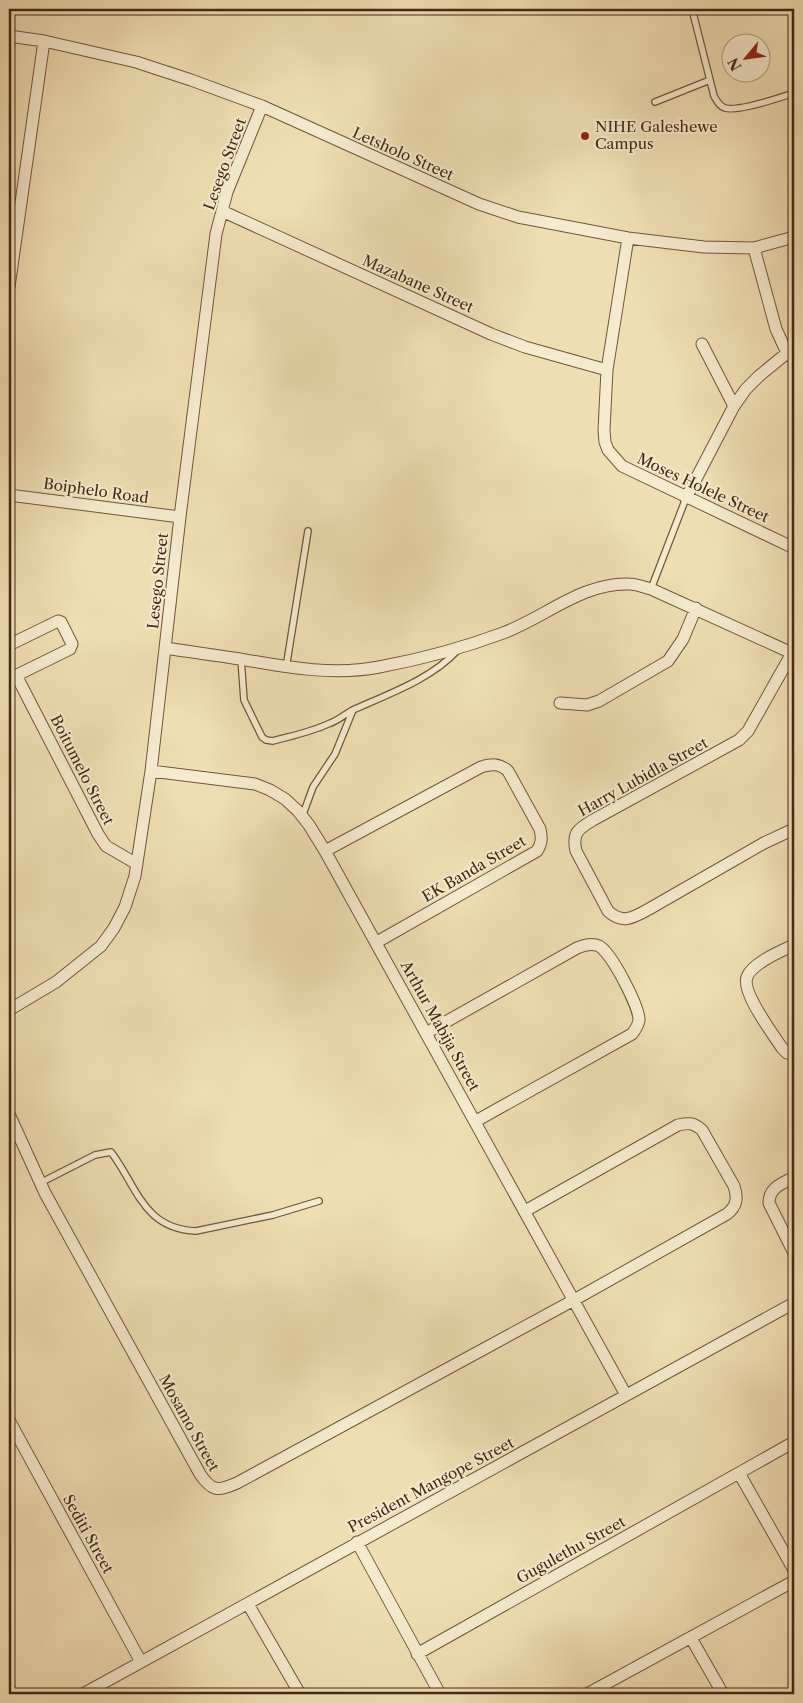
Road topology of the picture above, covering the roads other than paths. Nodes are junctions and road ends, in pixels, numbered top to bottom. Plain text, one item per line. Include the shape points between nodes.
1 (692, 9) edge
2 (9, 36) edge
3 (44, 41) junction
4 (710, 80) junction
5 (794, 93) edge
6 (655, 102) dead end
7 (262, 106) junction
8 (222, 211) junction
9 (794, 237) edge
10 (628, 238) junction
11 (754, 248) junction
12 (9, 287) edge
13 (702, 344) dead end
14 (790, 356) edge
15 (607, 370) junction
16 (734, 406) junction
17 (9, 494) edge
18 (686, 498) junction
19 (180, 517) junction
20 (308, 531) dead end
21 (794, 548) edge
22 (651, 588) junction
23 (696, 608) junction
24 (9, 645) edge
25 (165, 648) junction
26 (460, 648) junction
27 (793, 654) edge
28 (241, 659) junction
29 (286, 668) junction
30 (12, 677) edge
31 (560, 703) dead end
32 (353, 710) junction
33 (151, 771) junction
34 (302, 816) junction
35 (794, 830) edge
36 (325, 851) junction
37 (137, 864) junction
38 (376, 942) junction
39 (794, 945) edge
40 (9, 1010) edge
41 (426, 1032) junction
42 (794, 1054) edge
43 (9, 1114) edge
44 (476, 1122) junction
45 (794, 1177) edge
46 (40, 1183) junction
47 (319, 1200) dead end
48 (525, 1211) junction
49 (794, 1253) edge
50 (574, 1300) junction
51 (794, 1303) edge
52 (626, 1395) junction
53 (9, 1420) edge
54 (794, 1442) edge
55 (739, 1473) junction
56 (357, 1542) junction
57 (794, 1570) edge
58 (794, 1581) edge
59 (248, 1604) junction
60 (691, 1638) junction
61 (417, 1654) junction
62 (141, 1662) junction
63 (602, 1691) edge
64 (83, 1694) edge
65 (300, 1694) edge
66 (440, 1694) edge
67 (587, 1694) edge
68 (723, 1694) edge

1 - 4 lane
2 - 3 street, Letsholo Street
3 - 7 street, Letsholo Street via 136,62
3 - 12 street
4 - 5 lane via 718,103 731,109
4 - 6 lane
7 - 8 street, Lesego Street
7 - 10 street, Letsholo Street via 479,204 518,217
8 - 15 street, Mazabane Street via 508,341
8 - 19 street, Lesego Street via 216,234
9 - 11 street, Letsholo Street
10 - 11 street, Letsholo Street via 704,247
10 - 15 street, Moses Holele Street
11 - 14 street via 776,329
13 - 16 street
14 - 16 street via 759,376
15 - 18 street, Moses Holele Street via 604,430 608,450 622,466
16 - 18 street
17 - 19 street, Boiphelo Road
18 - 21 street, Moses Holele Street
18 - 22 lane
19 - 25 street, Lesego Street
20 - 29 lane
22 - 23 street
22 - 26 street via 630,584 607,586 560,604 506,632
23 - 27 street
23 - 31 street via 683,639 668,661 599,701 587,705
24 - 30 street, Boitumelo Street via 58,621 72,644 70,649
25 - 28 street
25 - 33 street, Lesego Street
26 - 29 street via 378,668
26 - 32 lane via 435,670
27 - 35 street, Harry Lubidla Street via 740,740 593,820 576,833 574,841 576,851 608,912 623,920
28 - 29 street
28 - 32 lane via 244,700 266,740 273,741 329,724
30 - 37 street, Boitumelo Street via 106,846
32 - 34 lane via 334,754 313,787
33 - 34 street, Arthur Mabija Street via 255,784 285,799
33 - 37 street, Lesego Street
34 - 36 street, Arthur Mabija Street
36 - 38 street, Arthur Mabija Street
36 - 38 street, EK Banda Street via 481,767 495,764 508,771 540,829 542,839 538,851
37 - 40 street, Lesego Street via 125,906 101,946 56,982
38 - 41 street, Arthur Mabija Street
39 - 42 street via 759,964 746,977 746,986 782,1048
41 - 44 street, Arthur Mabija Street
41 - 44 street via 577,948 592,944 608,953 634,1000 639,1018 637,1028 632,1034
43 - 46 street, Mosamo Street
44 - 48 street, Arthur Mabija Street
45 - 49 street via 773,1189 769,1203
46 - 47 lane via 95,1155 110,1152 145,1207 176,1228 196,1231 273,1215
46 - 50 street, Mosamo Street via 200,1474 215,1489 237,1483
48 - 50 street, Arthur Mabija Street
48 - 50 street via 678,1125 689,1123 702,1130 734,1186 737,1195 735,1205 727,1214
50 - 52 street, Arthur Mabija Street
51 - 52 street, President Mangope Street
52 - 56 street, President Mangope Street
53 - 62 street, Sediti Street
54 - 55 street, Gugulethu Street
55 - 57 street
55 - 61 street, Gugulethu Street
56 - 59 street, President Mangope Street
56 - 61 street
58 - 60 street
59 - 62 street, President Mangope Street
59 - 65 street
60 - 63 street
60 - 68 street
61 - 66 street
62 - 64 street, President Mangope Street
63 - 67 street

